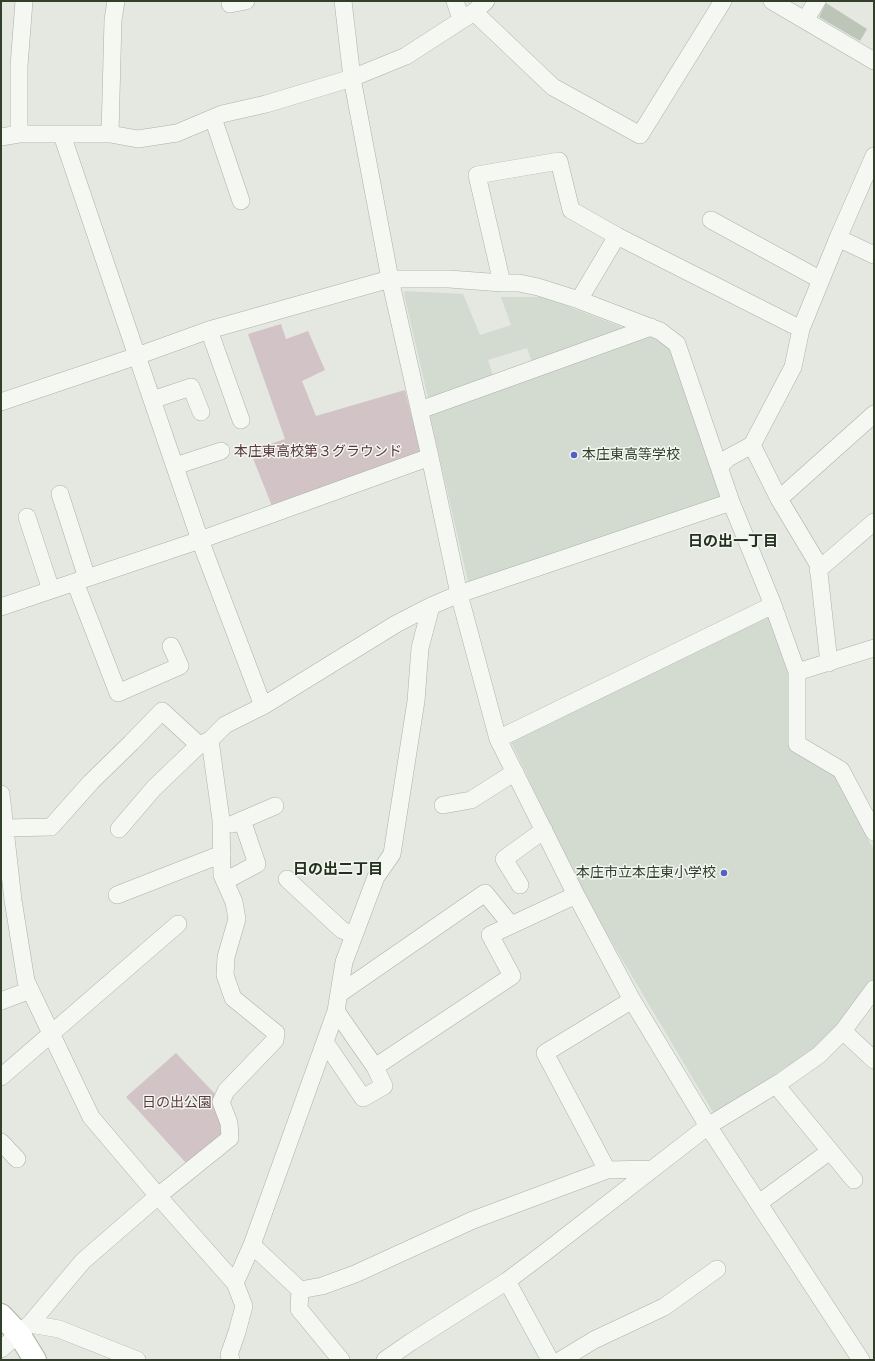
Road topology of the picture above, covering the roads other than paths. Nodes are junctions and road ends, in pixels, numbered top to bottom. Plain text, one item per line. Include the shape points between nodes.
1 (24, 1) edge
2 (116, 1) edge
3 (329, 1) edge
4 (455, 1) edge
5 (486, 1) edge
6 (723, 1) edge
7 (772, 1) edge
8 (817, 1) edge
9 (343, 9) edge
10 (467, 16) junction
11 (805, 20) junction
12 (874, 61) edge
13 (352, 78) junction
14 (213, 118) junction
15 (19, 134) junction
16 (110, 134) junction
17 (62, 135) junction
18 (1, 137) edge
19 (874, 156) edge
20 (241, 201) dead end
21 (711, 220) dead end
22 (617, 236) junction
23 (838, 238) junction
24 (874, 255) edge
25 (390, 279) junction
26 (821, 280) junction
27 (502, 283) junction
28 (579, 300) junction
29 (651, 328) junction
30 (801, 329) junction
31 (209, 330) junction
32 (136, 356) junction
33 (152, 400) junction
34 (1, 402) edge
35 (420, 410) junction
36 (201, 412) dead end
37 (874, 414) edge
38 (241, 420) dead end
39 (752, 445) junction
40 (221, 451) dead end
41 (430, 457) junction
42 (175, 466) junction
43 (719, 467) junction
44 (60, 494) dead end
45 (779, 499) junction
46 (731, 502) junction
47 (27, 517) dead end
48 (874, 522) edge
49 (200, 540) junction
50 (818, 570) junction
51 (81, 580) junction
52 (51, 590) junction
53 (458, 594) junction
54 (773, 605) junction
55 (431, 606) junction
56 (1, 607) edge
57 (171, 646) dead end
58 (874, 648) edge
59 (829, 663) junction
60 (798, 672) junction
61 (263, 706) junction
62 (498, 739) junction
63 (204, 742) junction
64 (515, 772) junction
65 (2, 801) edge
66 (443, 805) dead end
67 (275, 806) dead end
68 (242, 820) junction
69 (5, 828) junction
70 (119, 829) dead end
71 (221, 829) junction
72 (544, 830) junction
73 (874, 832) edge
74 (222, 854) junction
75 (287, 880) dead end
76 (225, 881) junction
77 (520, 885) dead end
78 (117, 895) dead end
79 (576, 895) junction
80 (178, 924) dead end
81 (512, 925) junction
82 (354, 935) junction
83 (874, 989) edge
84 (30, 990) junction
85 (339, 994) junction
86 (632, 1000) junction
87 (1, 1001) edge
88 (336, 1011) junction
89 (843, 1031) junction
90 (52, 1034) junction
91 (325, 1042) junction
92 (874, 1060) edge
93 (375, 1067) junction
94 (1, 1077) edge
95 (776, 1085) junction
96 (708, 1126) junction
97 (1, 1142) edge
98 (830, 1151) junction
99 (17, 1159) dead end
100 (652, 1169) junction
101 (607, 1170) junction
102 (854, 1180) dead end
103 (158, 1196) junction
104 (759, 1203) junction
105 (252, 1245) junction
106 (717, 1269) dead end
107 (507, 1281) junction
108 (235, 1283) junction
109 (300, 1290) junction
110 (1, 1315) edge
111 (25, 1329) junction
112 (1, 1349) edge
113 (35, 1360) edge
114 (138, 1360) edge
115 (231, 1360) edge
116 (340, 1360) edge
117 (385, 1360) edge
118 (550, 1360) edge
119 (561, 1360) edge
120 (861, 1360) edge

1 - 15 street via 19,66
2 - 16 street via 112,20
3 - 9 street
4 - 10 street
5 - 10 street
6 - 10 street via 640,135 552,87
7 - 11 street
8 - 11 street
9 - 13 street
10 - 13 street via 406,56
11 - 12 street
13 - 14 street
13 - 25 street
14 - 16 street via 177,133 146,138
14 - 20 street
15 - 17 street
15 - 18 street
16 - 17 street
17 - 32 street
19 - 23 street
21 - 26 street
22 - 27 street via 571,210 559,161 477,175
22 - 28 street
22 - 30 street
23 - 24 street
23 - 26 street
25 - 27 street via 449,279
25 - 31 street
25 - 35 street
26 - 30 street
27 - 28 street via 538,286
28 - 29 street
29 - 35 street
29 - 43 street via 660,331 677,344
30 - 39 street via 793,367
31 - 32 street
31 - 38 street
32 - 33 street
32 - 34 street
33 - 36 street via 191,387
33 - 42 street
35 - 41 street
37 - 45 street
39 - 43 street via 728,458
39 - 45 street
40 - 42 street
41 - 49 street
41 - 53 street
42 - 49 street
43 - 46 street
44 - 51 street
45 - 50 street via 818,564
46 - 53 street
46 - 54 street
47 - 52 street
48 - 50 street
49 - 51 street
49 - 61 street
50 - 59 street
51 - 52 street
51 - 57 street via 118,693 180,666
52 - 56 street
53 - 55 street
53 - 62 street
54 - 60 street
54 - 62 street
55 - 61 street via 396,624
55 - 82 street via 420,648 416,701 392,854 376,877
58 - 59 street
59 - 60 street
60 - 73 street via 798,744 840,770
61 - 63 street via 225,725
62 - 64 street
63 - 69 street via 162,711 90,782 51,826
63 - 70 street via 154,788
63 - 71 street via 216,780
64 - 66 street via 471,800
64 - 72 street
65 - 69 street
67 - 68 street
68 - 71 street
68 - 76 street via 257,864
69 - 84 street via 13,900 26,981
71 - 74 street
72 - 77 street via 504,859
72 - 79 street
74 - 76 street via 222,875
74 - 78 street
75 - 82 street via 342,930
76 - 103 street via 234,902 237,919 226,957 225,975 229,988 233,998 276,1033 275,1040 226,1091 221,1102 229,1123 230,1138
79 - 81 street
79 - 86 street
80 - 90 street
81 - 85 street via 485,893
81 - 93 street via 490,935 512,976
82 - 85 street via 344,962
83 - 89 street
84 - 87 street
84 - 90 street
85 - 88 street
86 - 96 street
86 - 101 street via 545,1053
88 - 91 street
88 - 93 street
89 - 92 street
89 - 95 street via 819,1055
90 - 94 street
90 - 103 street via 91,1117
91 - 93 street via 363,1098 384,1086
91 - 105 street
95 - 96 street
95 - 98 street
96 - 100 street
96 - 104 street
97 - 99 street
98 - 102 street
98 - 104 street
100 - 101 street
100 - 107 street
101 - 109 street via 474,1220 355,1274 322,1286
103 - 108 street
103 - 111 street via 83,1261
104 - 120 street
105 - 108 street
105 - 109 street
106 - 119 street via 664,1307 594,1340
107 - 117 street
107 - 118 street
108 - 115 street via 244,1306 229,1355
109 - 116 street via 299,1309
110 - 111 main road
111 - 112 street
111 - 113 main road
111 - 114 street via 59,1329

